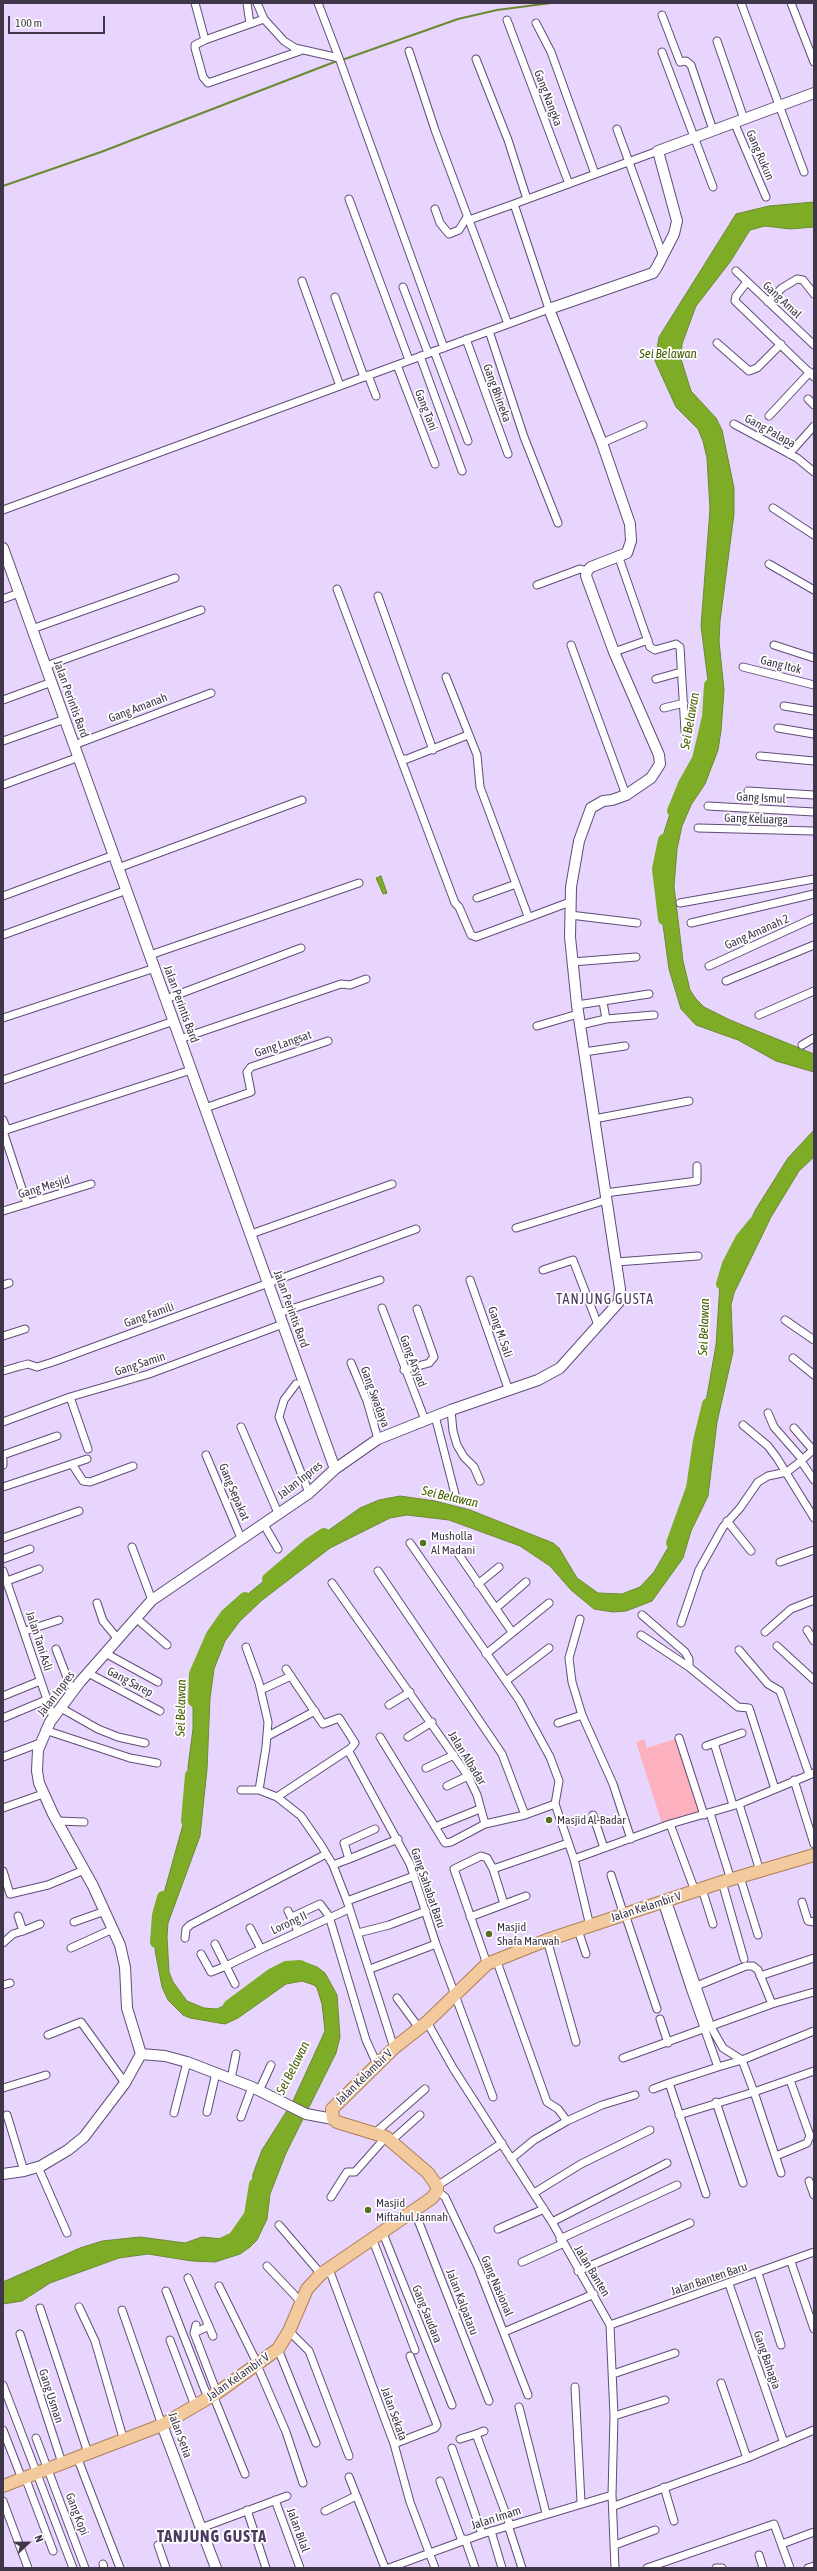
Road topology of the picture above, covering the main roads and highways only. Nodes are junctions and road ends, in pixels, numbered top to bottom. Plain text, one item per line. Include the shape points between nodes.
1 (814, 1855) edge
2 (3, 2486) edge

1 - 2 main road, Jalan Kelambir V via 547,1940 491,1962 377,2064 334,2106 332,2113 333,2119 384,2137 428,2173 437,2189 432,2198 325,2271 307,2289 289,2331 278,2349 213,2396 162,2425

